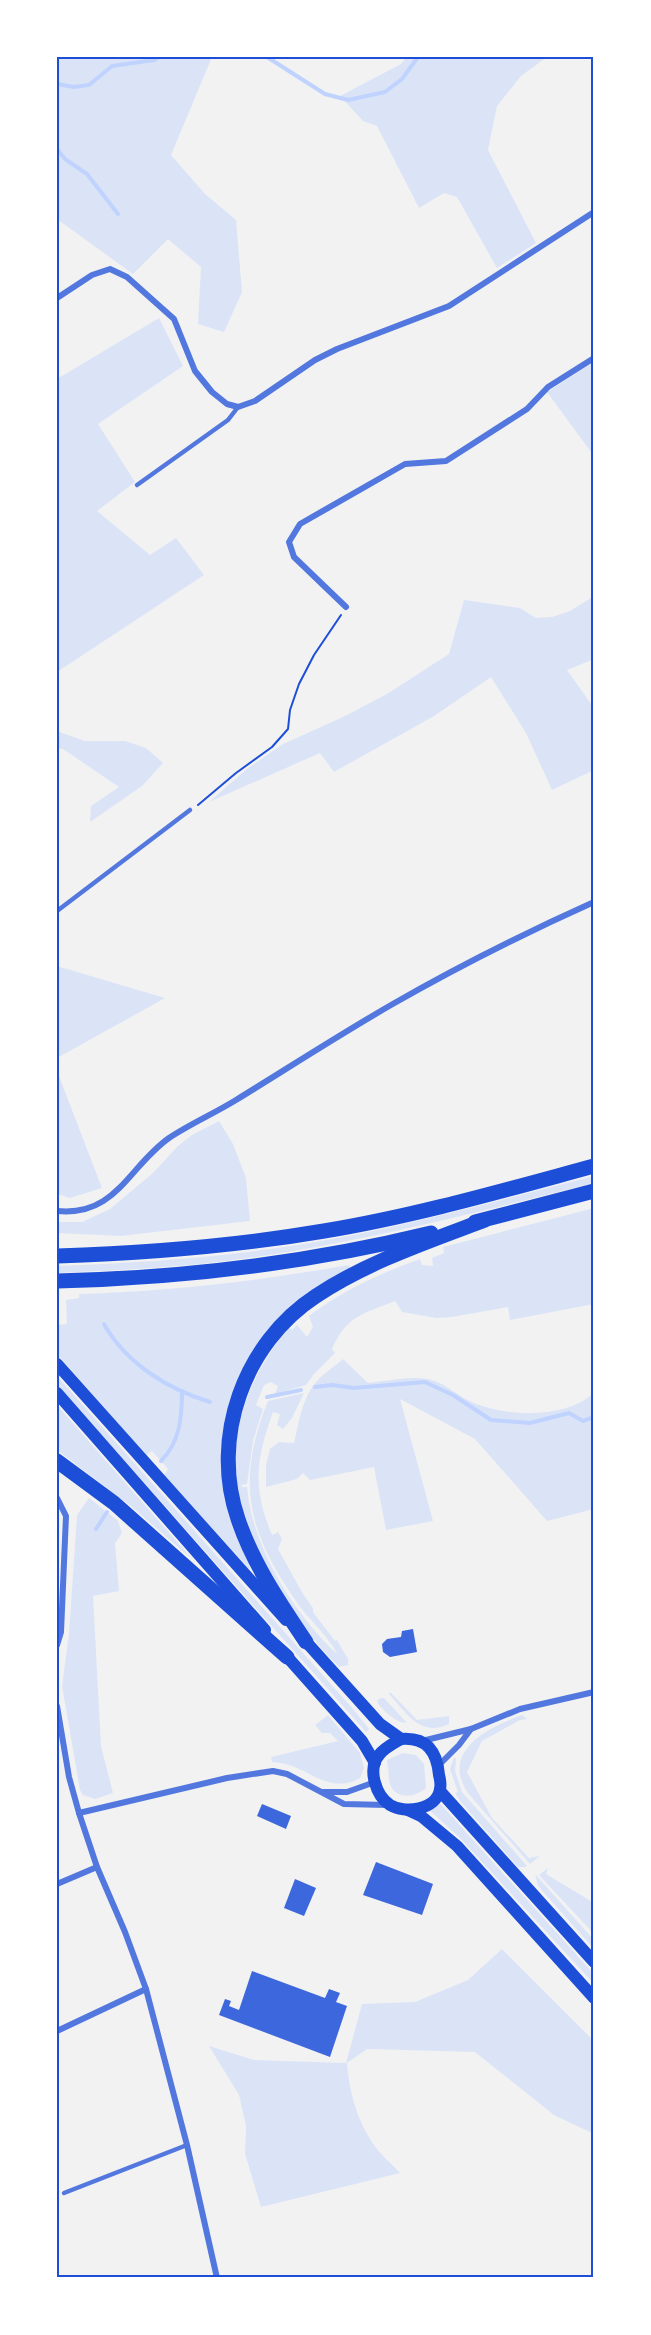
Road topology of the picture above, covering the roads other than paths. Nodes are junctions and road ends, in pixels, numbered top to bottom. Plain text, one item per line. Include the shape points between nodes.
1 (594, 212) edge
2 (57, 298) edge
3 (594, 358) edge
4 (238, 407) junction
5 (137, 485) dead end
6 (346, 607) road end
7 (190, 810) road end
8 (594, 902) edge
9 (57, 911) edge
10 (594, 1166) edge
11 (594, 1191) edge
12 (57, 1211) edge
13 (485, 1220) junction
14 (57, 1256) edge
15 (57, 1281) edge
16 (57, 1364) edge
17 (57, 1393) edge
18 (57, 1461) edge
19 (57, 1498) edge
20 (306, 1642) junction
21 (57, 1645) edge
22 (287, 1657) junction
23 (594, 1692) edge
24 (57, 1706) edge
25 (471, 1729) junction
26 (401, 1739) junction
27 (421, 1742) junction
28 (375, 1762) junction
29 (439, 1766) junction
30 (375, 1782) junction
31 (322, 1791) junction
32 (440, 1791) junction
33 (390, 1805) junction
34 (408, 1810) junction
35 (79, 1813) junction
36 (97, 1868) junction
37 (57, 1884) edge
38 (594, 1962) edge
39 (146, 1989) junction
40 (594, 1998) edge
41 (57, 2031) edge
42 (187, 2145) junction
43 (64, 2193) dead end
44 (217, 2278) edge

1 - 4 street via 449,306 315,360 255,401
2 - 4 street via 92,275 110,269 127,277 174,319 195,371 212,392
3 - 6 street via 548,387 527,409 446,461 405,464 300,524 289,542 294,557
4 - 5 lane via 228,420
7 - 9 lane
8 - 12 street via 528,932 393,1004 171,1137 154,1149 110,1198 91,1209
10 - 14 highway via 327,1231 135,1253
11 - 13 highway
13 - 15 highway via 379,1246 271,1264 194,1274
13 - 20 highway via 376,1263 314,1297 268,1340 242,1388 229,1443 232,1499 242,1533 260,1570
16 - 20 main road
17 - 22 main road
18 - 22 highway via 114,1503
19 - 21 street via 66,1516 61,1632
20 - 26 main road via 380,1724
22 - 28 main road via 362,1741
23 - 25 street via 520,1709
24 - 35 street
25 - 27 street
25 - 29 street
26 - 27 main road
26 - 28 main road via 378,1755
27 - 29 main road via 436,1755
28 - 30 main road
29 - 32 main road
30 - 31 street via 346,1792
30 - 33 main road via 378,1793
31 - 33 street via 344,1804
31 - 35 street via 287,1774 255,1772
32 - 34 main road via 427,1805
32 - 38 main road
33 - 34 main road
34 - 40 main road via 457,1846
35 - 36 street
36 - 37 street
36 - 39 street
39 - 41 street
39 - 42 street
42 - 43 lane
42 - 44 street

